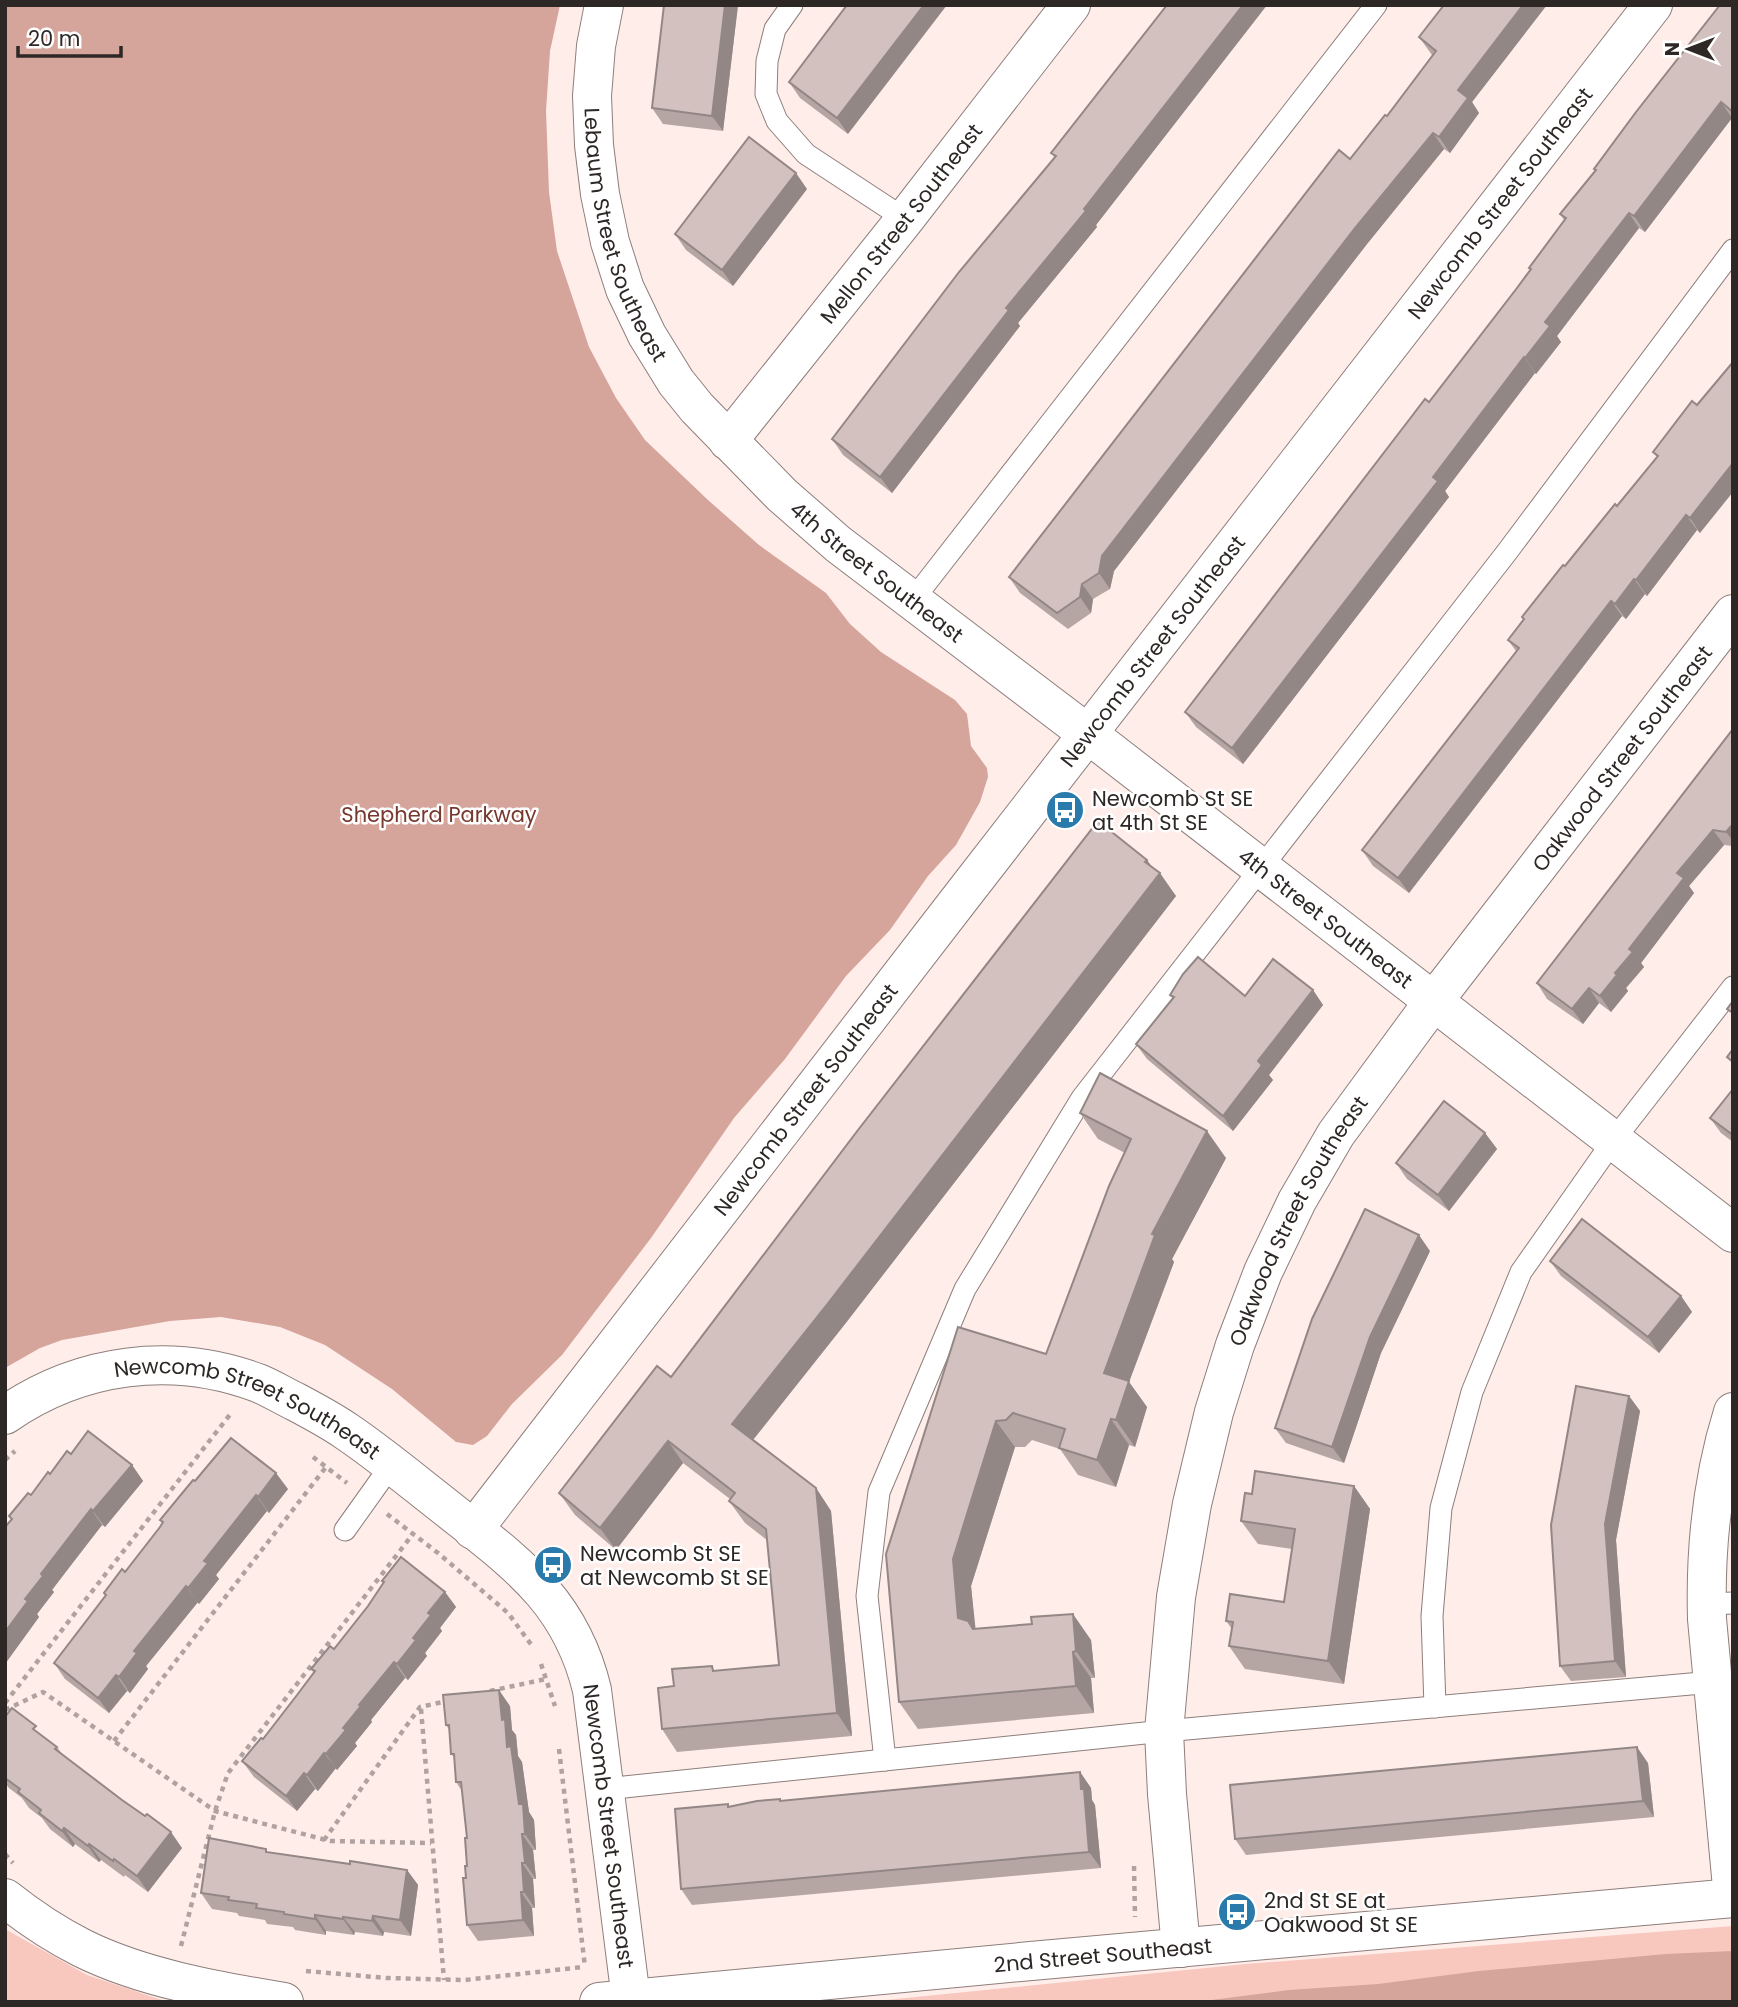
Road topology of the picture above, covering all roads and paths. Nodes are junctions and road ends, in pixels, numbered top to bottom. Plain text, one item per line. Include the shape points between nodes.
1 (604, 5) edge
2 (792, 5) edge
3 (1071, 5) edge
4 (1376, 5) edge
5 (1653, 5) edge
6 (905, 219) junction
7 (1733, 250) edge
8 (728, 441) junction
9 (912, 600) junction
10 (1733, 614) edge
11 (1088, 734) junction
12 (1261, 869) junction
13 (1733, 987) edge
14 (1433, 1002) junction
15 (1613, 1141) junction
16 (1733, 1233) edge
17 (1733, 1412) edge
18 (242, 1416) dead end
19 (10, 1433) edge
20 (304, 1452) dead end
21 (5, 1460) edge
22 (391, 1464) junction
23 (326, 1467) junction
24 (367, 1499) junction
25 (345, 1530) dead end
26 (474, 1530) junction
27 (413, 1534) junction
28 (1720, 1603) edge
29 (546, 1679) junction
30 (1713, 1682) junction
31 (483, 1693) edge
32 (458, 1698) edge
33 (5, 1703) edge
34 (420, 1707) junction
35 (555, 1707) dead end
36 (1435, 1707) junction
37 (5, 1710) edge
38 (1164, 1731) junction
39 (114, 1741) junction
40 (559, 1747) dead end
41 (885, 1760) junction
42 (605, 1789) junction
43 (215, 1811) junction
44 (324, 1840) junction
45 (431, 1843) junction
46 (1133, 1863) dead end
47 (1733, 1898) edge
48 (17, 1907) edge
49 (1122, 1918) dead end
50 (1181, 1948) junction
51 (194, 1950) dead end
52 (585, 1967) junction
53 (444, 1980) junction
54 (293, 1987) edge
55 (608, 1989) edge

1 - 8 street, Lebaum Street Southeast via 592,96 600,194 610,242 647,335 676,382
2 - 6 lane via 775,29 767,61 766,94 777,121 806,154
3 - 6 street, Mellon Street Southeast
4 - 9 lane
5 - 11 street, Newcomb Street Southeast
6 - 8 street, Mellon Street Southeast
7 - 12 lane
8 - 9 street, 4th Street Southeast via 807,518
9 - 11 street, 4th Street Southeast
10 - 14 street, Oakwood Street Southeast
11 - 12 street, 4th Street Southeast
11 - 26 street, Newcomb Street Southeast
12 - 14 street, 4th Street Southeast
12 - 41 lane via 1082,1098 965,1289 879,1492 867,1596
13 - 15 lane
14 - 15 street, 4th Street Southeast
14 - 38 street, Oakwood Street Southeast via 1336,1134 1279,1236 1248,1308 1214,1412 1192,1504 1176,1597
15 - 16 street, 4th Street Southeast
15 - 36 lane via 1521,1272 1472,1392 1441,1508 1432,1616
17 - 28 street via 1719,1465 1707,1557
18 - 33 path via 231,1411
19 - 21 path
19 - 22 street, Newcomb Street Southeast via 22,1403 53,1387 121,1368 191,1366 260,1384 346,1431
20 - 23 path
22 - 24 lane
22 - 26 street, Newcomb Street Southeast
23 - 24 path
23 - 39 path
24 - 25 lane
24 - 27 path
26 - 42 street, Newcomb Street Southeast via 534,1580 573,1634 592,1690
27 - 29 path via 508,1613 538,1653
27 - 43 path via 228,1773
28 - 30 street
29 - 31 path
29 - 35 path
30 - 36 lane
30 - 47 street
32 - 34 path
34 - 44 path
34 - 45 path
36 - 38 lane
37 - 39 path via 43,1692
38 - 41 lane
38 - 50 street, Oakwood Street Southeast
39 - 43 path
40 - 52 path
41 - 42 lane
42 - 55 street, Newcomb Street Southeast
43 - 44 path
43 - 51 path via 180,1945
44 - 45 path
45 - 53 path
46 - 49 path via 1136,1917
47 - 50 street, 2nd Street Southeast
48 - 54 street via 83,1949 172,1979
50 - 55 street, 2nd Street Southeast
52 - 53 path
52 - 55 path
53 - 54 path via 386,1978

